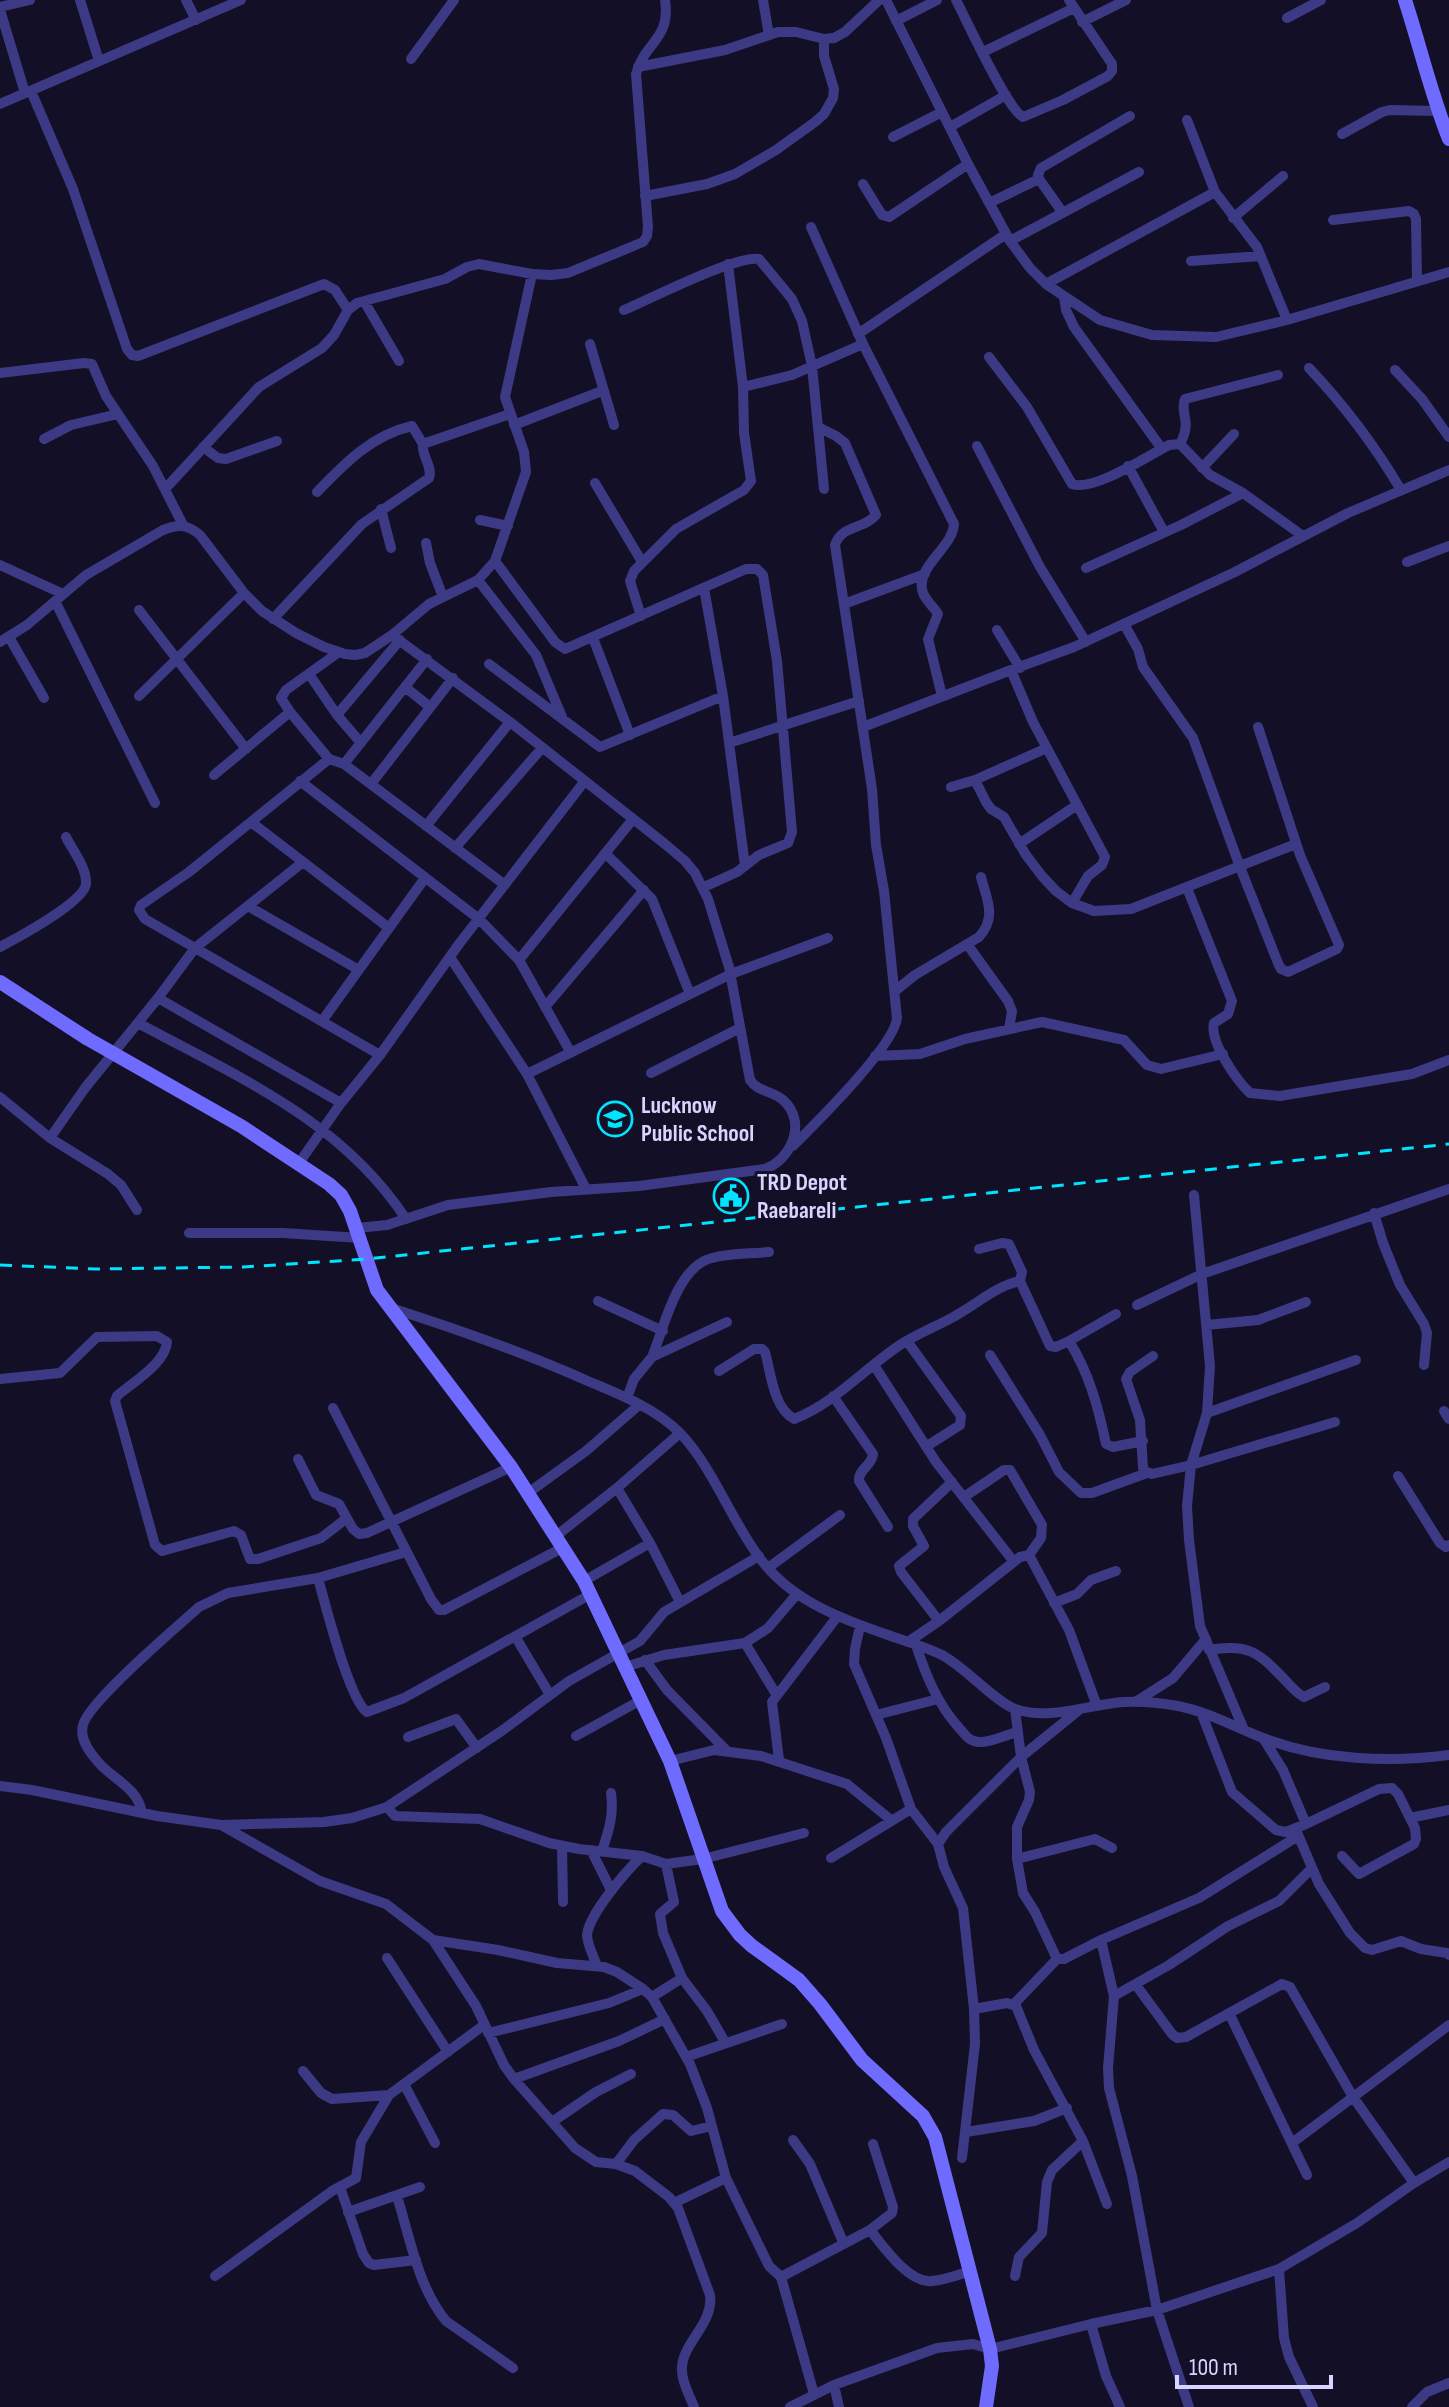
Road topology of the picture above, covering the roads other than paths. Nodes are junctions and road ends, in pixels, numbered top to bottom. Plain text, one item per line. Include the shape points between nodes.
1 (30, 0) edge
2 (80, 0) edge
3 (186, 0) edge
4 (241, 0) edge
5 (454, 0) edge
6 (665, 0) edge
7 (763, 0) edge
8 (879, 0) edge
9 (886, 0) edge
10 (937, 0) edge
11 (956, 0) edge
12 (1126, 0) edge
13 (1321, 0) edge
14 (1405, 0) edge
15 (1071, 4) edge
16 (0, 9) edge
17 (1287, 18) dead end
18 (196, 20) junction
19 (896, 21) junction
20 (1082, 22) junction
21 (769, 35) junction
22 (824, 39) junction
23 (983, 52) junction
24 (411, 59) dead end
25 (99, 61) junction
26 (638, 67) junction
27 (28, 92) junction
28 (1006, 95) junction
29 (0, 104) edge
30 (1438, 111) junction
31 (942, 112) junction
32 (1130, 116) dead end
33 (1187, 120) dead end
34 (950, 127) junction
35 (1342, 134) dead end
36 (893, 137) dead end
37 (1449, 139) edge
38 (968, 164) junction
39 (1139, 172) dead end
40 (1283, 176) dead end
41 (1039, 179) junction
42 (863, 184) dead end
43 (1215, 192) junction
44 (645, 196) junction
45 (989, 203) junction
46 (1063, 213) junction
47 (1233, 218) junction
48 (1333, 220) dead end
49 (811, 227) dead end
50 (1008, 237) junction
51 (1261, 256) junction
52 (1191, 261) dead end
53 (728, 264) junction
54 (1449, 272) edge
55 (532, 274) junction
56 (1417, 281) junction
57 (1046, 284) junction
58 (1064, 297) junction
59 (364, 301) junction
60 (348, 310) junction
61 (624, 310) dead end
62 (1287, 320) junction
63 (861, 339) junction
64 (590, 344) dead end
65 (989, 357) dead end
66 (399, 361) dead end
67 (812, 366) junction
68 (1309, 368) dead end
69 (1395, 370) dead end
70 (0, 373) edge
71 (1278, 375) dead end
72 (743, 387) junction
73 (602, 391) junction
74 (118, 414) junction
75 (510, 414) junction
76 (514, 425) junction
77 (614, 425) dead end
78 (818, 427) junction
79 (1234, 434) dead end
80 (1449, 437) edge
81 (44, 439) dead end
82 (277, 441) dead end
83 (423, 444) junction
84 (1180, 444) junction
85 (977, 446) dead end
86 (203, 447) junction
87 (1162, 449) junction
88 (1128, 466) junction
89 (1202, 468) junction
90 (1449, 470) edge
91 (595, 483) dead end
92 (165, 489) junction
93 (824, 489) dead end
94 (1401, 490) junction
95 (317, 492) dead end
96 (1243, 493) junction
97 (381, 509) junction
98 (480, 520) dead end
99 (183, 525) junction
100 (508, 526) junction
101 (1164, 532) junction
102 (1303, 536) junction
103 (426, 543) dead end
104 (1449, 546) edge
105 (391, 548) dead end
106 (495, 561) junction
107 (642, 562) junction
108 (1407, 562) dead end
109 (0, 565) edge
110 (1086, 568) dead end
111 (925, 574) junction
112 (478, 580) junction
113 (704, 588) junction
114 (244, 593) junction
115 (443, 597) junction
116 (59, 598) junction
117 (844, 604) junction
118 (139, 610) dead end
119 (641, 616) junction
120 (273, 619) junction
121 (1124, 624) junction
122 (997, 630) dead end
123 (396, 637) junction
124 (593, 638) junction
125 (4, 639) edge
126 (1086, 642) junction
127 (339, 652) junction
128 (427, 659) junction
129 (177, 660) junction
130 (489, 664) dead end
131 (1015, 669) junction
132 (309, 674) junction
133 (453, 678) junction
134 (405, 687) junction
135 (139, 696) dead end
136 (723, 696) junction
137 (942, 696) junction
138 (44, 698) dead end
139 (859, 701) junction
140 (430, 707) junction
141 (290, 712) junction
142 (337, 715) junction
143 (562, 717) junction
144 (510, 722) junction
145 (783, 726) junction
146 (863, 727) junction
147 (1258, 727) dead end
148 (630, 735) junction
149 (361, 743) junction
150 (729, 743) junction
151 (542, 748) junction
152 (1047, 748) junction
153 (246, 749) junction
154 (329, 759) junction
155 (344, 764) junction
156 (214, 775) dead end
157 (975, 780) junction
158 (300, 781) junction
159 (584, 782) junction
160 (371, 784) junction
161 (951, 787) dead end
162 (155, 803) dead end
163 (1077, 805) junction
164 (633, 819) junction
165 (251, 822) junction
166 (426, 826) junction
167 (66, 837) dead end
168 (1019, 844) junction
169 (1296, 844) junction
170 (455, 848) junction
171 (605, 853) junction
172 (303, 862) junction
173 (745, 866) junction
174 (1240, 867) junction
175 (981, 877) dead end
176 (425, 878) junction
177 (505, 885) junction
178 (704, 887) junction
179 (1187, 888) junction
180 (644, 890) junction
181 (1072, 903) junction
182 (248, 906) junction
183 (479, 919) junction
184 (389, 928) junction
185 (828, 938) dead end
186 (967, 944) junction
187 (0, 947) edge
188 (195, 948) junction
189 (450, 957) junction
190 (519, 960) junction
191 (359, 970) junction
192 (731, 974) junction
193 (0, 982) edge
194 (895, 991) junction
195 (690, 994) junction
196 (158, 998) junction
197 (545, 1007) junction
198 (322, 1021) junction
199 (138, 1023) junction
200 (740, 1028) junction
201 (1009, 1029) junction
202 (113, 1053) junction
203 (571, 1053) junction
204 (1223, 1054) junction
205 (380, 1055) junction
206 (875, 1056) junction
207 (1449, 1060) edge
208 (651, 1073) dead end
209 (527, 1074) junction
210 (1, 1100) edge
211 (341, 1103) junction
212 (323, 1128) junction
213 (50, 1138) junction
214 (791, 1148) junction
215 (299, 1163) junction
216 (586, 1189) junction
217 (1449, 1189) edge
218 (1194, 1195) dead end
219 (137, 1210) dead end
220 (1374, 1213) junction
221 (406, 1219) junction
222 (189, 1233) dead end
223 (359, 1233) junction
224 (979, 1249) dead end
225 (769, 1252) dead end
226 (1202, 1274) junction
227 (1020, 1281) junction
228 (598, 1301) dead end
229 (1306, 1302) dead end
230 (1137, 1305) dead end
231 (389, 1307) junction
232 (1116, 1314) dead end
233 (727, 1322) dead end
234 (1207, 1325) junction
235 (663, 1331) junction
236 (907, 1341) junction
237 (1069, 1341) junction
238 (990, 1355) dead end
239 (1153, 1356) dead end
240 (652, 1357) junction
241 (1356, 1360) dead end
242 (874, 1365) junction
243 (1424, 1365) dead end
244 (719, 1371) dead end
245 (0, 1379) edge
246 (833, 1396) junction
247 (627, 1398) junction
248 (639, 1405) junction
249 (333, 1408) dead end
250 (1207, 1413) junction
251 (1335, 1422) dead end
252 (680, 1433) junction
253 (1143, 1441) junction
254 (927, 1446) junction
255 (298, 1459) dead end
256 (1191, 1465) junction
257 (511, 1467) junction
258 (1147, 1473) junction
259 (1398, 1476) dead end
260 (952, 1482) junction
261 (617, 1488) junction
262 (528, 1493) junction
263 (964, 1497) junction
264 (840, 1515) dead end
265 (347, 1518) junction
266 (392, 1520) junction
267 (888, 1527) dead end
268 (559, 1542) junction
269 (650, 1543) junction
270 (1449, 1545) edge
271 (406, 1552) junction
272 (1029, 1555) junction
273 (759, 1556) junction
274 (1014, 1562) junction
275 (768, 1568) junction
276 (1116, 1571) dead end
277 (318, 1578) junction
278 (587, 1588) junction
279 (797, 1594) junction
280 (680, 1602) junction
281 (1054, 1603) junction
282 (837, 1617) junction
283 (939, 1621) junction
284 (860, 1626) junction
285 (515, 1636) junction
286 (745, 1643) junction
287 (912, 1644) junction
288 (1208, 1644) junction
289 (622, 1660) junction
290 (645, 1660) junction
291 (1325, 1687) dead end
292 (776, 1694) junction
293 (550, 1695) junction
294 (938, 1699) junction
295 (641, 1700) junction
296 (1136, 1702) junction
297 (1097, 1706) junction
298 (1015, 1709) junction
299 (1080, 1709) junction
300 (1201, 1712) junction
301 (876, 1715) junction
302 (1244, 1730) junction
303 (1017, 1732) junction
304 (576, 1736) dead end
305 (408, 1737) dead end
306 (1263, 1738) junction
307 (477, 1748) junction
308 (726, 1750) junction
309 (1449, 1755) edge
310 (1021, 1757) junction
311 (779, 1760) junction
312 (670, 1761) junction
313 (0, 1786) edge
314 (611, 1793) dead end
315 (387, 1807) junction
316 (911, 1809) junction
317 (1449, 1810) edge
318 (142, 1813) junction
319 (1410, 1818) junction
320 (891, 1820) junction
321 (221, 1825) junction
322 (1300, 1829) junction
323 (804, 1833) dead end
324 (938, 1844) junction
325 (562, 1846) junction
326 (1112, 1848) dead end
327 (596, 1850) junction
328 (642, 1856) junction
329 (1342, 1856) dead end
330 (831, 1858) dead end
331 (703, 1859) junction
332 (1017, 1859) junction
333 (666, 1864) junction
334 (1311, 1869) junction
335 (611, 1890) junction
336 (563, 1902) dead end
337 (433, 1940) junction
338 (1101, 1940) junction
339 (1449, 1955) edge
340 (387, 1958) dead end
341 (1057, 1959) junction
342 (597, 1966) junction
343 (682, 1978) junction
344 (1136, 1985) junction
345 (643, 1989) junction
346 (1114, 1996) junction
347 (652, 1997) junction
348 (1014, 2004) junction
349 (974, 2009) junction
350 (1229, 2013) junction
351 (665, 2019) junction
352 (782, 2024) dead end
353 (486, 2029) junction
354 (1448, 2030) edge
355 (725, 2042) junction
356 (448, 2052) junction
357 (686, 2057) junction
358 (303, 2071) dead end
359 (631, 2074) dead end
360 (514, 2079) junction
361 (404, 2084) junction
362 (389, 2095) junction
363 (1353, 2097) junction
364 (1067, 2108) junction
365 (552, 2122) junction
366 (712, 2126) junction
367 (966, 2132) junction
368 (793, 2140) dead end
369 (1083, 2141) junction
370 (435, 2143) dead end
371 (1292, 2143) junction
372 (873, 2144) dead end
373 (962, 2158) dead end
374 (1449, 2162) edge
375 (616, 2164) junction
376 (1307, 2175) dead end
377 (726, 2178) junction
378 (1414, 2183) junction
379 (340, 2187) junction
380 (420, 2187) dead end
381 (397, 2196) junction
382 (674, 2203) junction
383 (1107, 2204) dead end
384 (348, 2212) junction
385 (870, 2230) junction
386 (843, 2242) junction
387 (416, 2260) junction
388 (1279, 2269) junction
389 (970, 2271) junction
390 (215, 2276) dead end
391 (1015, 2276) dead end
392 (781, 2277) junction
393 (1157, 2310) junction
394 (1091, 2324) junction
395 (990, 2349) junction
396 (513, 2368) dead end
397 (1449, 2383) edge
398 (834, 2385) junction
399 (814, 2394) junction
400 (694, 2407) edge
401 (790, 2407) edge
402 (839, 2407) edge
403 (986, 2407) edge
404 (1120, 2407) edge
405 (1189, 2407) edge
406 (1313, 2407) edge
407 (1412, 2407) edge

1 - 16 street
2 - 25 street
3 - 18 street
4 - 18 street
5 - 24 street
6 - 26 street via 664,29
7 - 21 street
8 - 22 street via 845,32
9 - 19 street
10 - 19 street
11 - 23 street
12 - 20 street
13 - 17 street
14 - 30 street
15 - 20 street
15 - 23 street
16 - 27 street
18 - 25 street
19 - 31 street
20 - 28 street via 1112,64 1108,76 1026,117 1018,115
21 - 22 street via 786,31
21 - 26 street via 725,50
22 - 44 street via 834,89 815,122 735,174
23 - 28 street
25 - 27 street
26 - 44 street
27 - 29 street
27 - 60 street via 73,189 132,355 324,284 335,290
28 - 34 street
30 - 35 street via 1390,110
30 - 37 street
31 - 34 street
31 - 36 street
32 - 41 street via 1041,168
33 - 43 street
34 - 38 street
38 - 42 street via 889,217
38 - 45 street
39 - 46 street
40 - 47 street
41 - 45 street
41 - 46 street
43 - 47 street
43 - 57 street
44 - 55 street via 648,232 643,242 568,273
45 - 50 street
46 - 50 street
47 - 51 street
48 - 56 street via 1414,214
49 - 63 street
50 - 57 street
50 - 63 street
51 - 52 street
51 - 62 street
53 - 61 street
53 - 67 street via 762,261 796,306
53 - 72 street
54 - 56 street
55 - 59 street via 479,264
55 - 75 street via 506,390
56 - 62 street
57 - 58 street
58 - 62 street via 1100,320 1152,335 1216,337
58 - 87 street via 1074,327
59 - 60 street
59 - 66 street
60 - 86 street via 322,348 259,387
63 - 67 street
63 - 111 street via 954,524
64 - 73 street
65 - 88 street via 1027,407 1072,484 1104,480
67 - 72 street
67 - 78 street
68 - 94 street via 1353,419
69 - 80 street
70 - 74 street via 90,363
71 - 84 street via 1185,399 1188,422
72 - 107 street via 750,484 676,529
73 - 76 street
73 - 77 street
74 - 81 street via 71,425
74 - 92 street
75 - 76 street
75 - 83 street
76 - 100 street via 527,462
78 - 93 street
78 - 117 street via 845,443 876,515 837,539
79 - 89 street
82 - 86 street via 226,459
83 - 95 street via 412,426 372,442
83 - 97 street via 429,478
84 - 87 street
84 - 89 street
85 - 126 street
86 - 92 street
87 - 88 street
88 - 101 street
89 - 96 street
90 - 94 street
91 - 107 street
92 - 99 street
94 - 102 street
96 - 101 street
96 - 102 street
97 - 105 street
97 - 120 street
98 - 100 street
99 - 114 street via 209,545
99 - 116 street via 163,530 113,558
100 - 106 street
101 - 110 street
102 - 121 street
103 - 115 street
104 - 108 street
106 - 112 street
106 - 124 street via 558,645 571,648
107 - 119 street via 630,576
109 - 116 street
111 - 117 street
111 - 137 street via 922,590 938,614 928,639
112 - 115 street
112 - 143 street via 536,655
113 - 119 street
113 - 136 street
113 - 145 street via 752,568 763,575
114 - 120 street
114 - 129 street
115 - 123 street
116 - 125 street
116 - 162 street
117 - 139 street
118 - 129 street
119 - 124 street
120 - 127 street
121 - 126 street
121 - 174 street via 1143,667 1193,738
122 - 131 street
123 - 127 street via 365,653
123 - 128 street
123 - 142 street
124 - 148 street
125 - 138 street
126 - 131 street
127 - 132 street
128 - 133 street
128 - 134 street
129 - 135 street
129 - 153 street
130 - 143 street
131 - 137 street
131 - 152 street
132 - 141 street via 281,696
132 - 142 street
133 - 140 street
133 - 144 street
134 - 140 street
134 - 149 street
136 - 148 street
136 - 150 street
137 - 146 street
139 - 145 street
139 - 146 street
140 - 160 street
141 - 153 street
141 - 154 street
142 - 149 street
143 - 148 street via 600,747
144 - 151 street
144 - 166 street
145 - 150 street
145 - 173 street via 791,839
146 - 194 street
147 - 169 street
149 - 155 street
150 - 173 street
151 - 159 street
151 - 170 street
152 - 157 street
152 - 163 street
153 - 156 street
154 - 155 street
154 - 158 street
155 - 160 street
157 - 161 street
157 - 168 street
158 - 165 street
158 - 176 street
159 - 164 street
159 - 177 street
160 - 166 street
163 - 168 street
163 - 181 street via 1105,857
164 - 171 street
164 - 178 street via 685,861
165 - 172 street
165 - 188 street via 141,905 145,919
166 - 170 street
167 - 187 street via 84,870 85,889
168 - 181 street via 1042,876
169 - 174 street
169 - 174 street via 1339,945 1292,970 1284,971 1278,963
170 - 177 street
171 - 180 street
171 - 190 street
172 - 182 street
172 - 184 street
173 - 178 street
174 - 179 street
175 - 186 street via 990,920
176 - 183 street
176 - 184 street
177 - 183 street
178 - 192 street
179 - 181 street via 1131,909 1094,911
179 - 204 street via 1232,1001 1228,1014 1212,1029
180 - 195 street via 659,914
180 - 197 street
182 - 188 street
182 - 191 street
183 - 189 street
183 - 190 street
184 - 191 street
185 - 192 street
186 - 194 street
186 - 201 street via 1008,1001
188 - 196 street
188 - 198 street
189 - 205 street
189 - 209 street
190 - 197 street
191 - 198 street
192 - 195 street
192 - 200 street
193 - 202 street
194 - 206 street via 897,1026
195 - 203 street
196 - 199 street
196 - 211 street
197 - 203 street
198 - 205 street
199 - 202 street
199 - 212 street
200 - 208 street
200 - 214 street via 753,1084 782,1099 790,1110
201 - 204 street via 1042,1022 1114,1037 1153,1069
201 - 206 street via 920,1054
202 - 213 street
202 - 215 street
203 - 209 street
204 - 207 street via 1250,1093 1280,1096 1412,1074
205 - 211 street
206 - 214 street
209 - 216 street
210 - 213 street
211 - 212 street
212 - 215 street
212 - 221 street via 369,1170
213 - 219 street via 108,1174
214 - 216 street via 765,1169
215 - 223 street via 341,1195
216 - 221 street via 448,1205
217 - 220 street
218 - 226 street
220 - 226 street
220 - 243 street via 1400,1285 1427,1333
221 - 223 street
222 - 223 street
223 - 231 street via 372,1279
224 - 227 street via 1009,1244 1022,1272
225 - 235 street via 711,1258 698,1265 678,1291
226 - 230 street
226 - 234 street
227 - 236 street
227 - 237 street via 1050,1346
228 - 235 street
229 - 234 street via 1258,1320
231 - 247 street via 503,1344
231 - 257 street
232 - 237 street
233 - 240 street
234 - 250 street
235 - 240 street
236 - 242 street
236 - 254 street via 961,1416 960,1425
237 - 253 street via 1087,1373 1106,1444
238 - 258 street via 1059,1472 1081,1493
239 - 253 street via 1126,1379
240 - 247 street
241 - 250 street
242 - 246 street
242 - 254 street
244 - 246 street via 759,1347 791,1418
245 - 265 street via 60,1373 97,1337 165,1340 167,1347 148,1372 115,1401 159,1550 234,1531 241,1535 250,1559 258,1559 321,1538
246 - 267 street via 871,1450 872,1460 859,1481
247 - 248 street
248 - 252 street
248 - 262 street
249 - 266 street
250 - 256 street
251 - 256 street
252 - 261 street
252 - 273 street
253 - 258 street
254 - 260 street
255 - 265 street via 316,1495 339,1504
256 - 258 street
256 - 288 street via 1189,1540 1200,1626
257 - 262 street
257 - 266 street
259 - 270 street via 1440,1543
260 - 263 street
260 - 283 street via 913,1519 924,1546 899,1566
261 - 268 street
261 - 269 street
262 - 268 street
263 - 272 street via 1010,1470 1042,1525 1041,1538
263 - 274 street
264 - 275 street
265 - 266 street via 359,1534
266 - 271 street
268 - 271 street via 444,1610 436,1606
268 - 278 street
269 - 278 street
269 - 280 street
271 - 277 street
272 - 274 street
272 - 281 street
273 - 275 street
273 - 280 street
274 - 283 street
275 - 279 street
276 - 281 street
277 - 285 street via 355,1694 367,1712 404,1698
277 - 318 street via 228,1593 199,1607 84,1720 84,1740 101,1766 140,1801
278 - 285 street
278 - 289 street
279 - 282 street
279 - 286 street via 768,1628
280 - 289 street via 664,1612
281 - 297 street
282 - 284 street
282 - 292 street
283 - 287 street
284 - 287 street
284 - 301 street via 854,1664
285 - 293 street
286 - 290 street
286 - 292 street
287 - 294 street
287 - 298 street via 953,1661
288 - 291 street via 1258,1655 1304,1697
288 - 296 street via 1173,1678
288 - 302 street
289 - 290 street
289 - 293 street via 586,1670
289 - 295 street
290 - 308 street
292 - 311 street via 772,1711
293 - 307 street
294 - 301 street
294 - 303 street via 974,1742
295 - 304 street
295 - 312 street
296 - 297 street
296 - 300 street
297 - 299 street
298 - 299 street
298 - 303 street
299 - 310 street
300 - 302 street
300 - 322 street via 1232,1792 1276,1830
301 - 316 street
302 - 306 street
303 - 310 street
305 - 307 street via 456,1719
306 - 309 street via 1360,1759
306 - 322 street via 1283,1770
307 - 315 street
308 - 311 street
308 - 312 street
310 - 324 street
310 - 332 street via 1030,1792 1017,1827
311 - 320 street via 847,1784
312 - 331 street
313 - 318 street
314 - 327 street via 612,1822
315 - 321 street via 324,1822
315 - 325 street via 395,1816 480,1819
316 - 320 street
316 - 324 street
317 - 319 street
318 - 321 street
319 - 322 street via 1388,1787
319 - 329 street via 1416,1839 1409,1849 1359,1874
320 - 330 street
321 - 337 street via 320,1881 386,1904
322 - 334 street
322 - 338 street via 1199,1898
323 - 331 street
324 - 349 street via 963,1908
325 - 327 street
325 - 336 street
326 - 332 street via 1095,1839
327 - 328 street
327 - 335 street
328 - 333 street
328 - 335 street
331 - 333 street
331 - 389 street via 722,1911 740,1935 799,1980 862,2060 923,2116 935,2137
332 - 341 street via 1023,1893
333 - 343 street via 674,1902 660,1917
334 - 339 street via 1365,1948 1401,1941
334 - 344 street via 1279,1901 1228,1926
335 - 342 street via 588,1932
337 - 342 street
337 - 353 street
338 - 341 street
338 - 346 street
340 - 356 street
341 - 348 street
342 - 345 street
343 - 347 street
343 - 355 street
344 - 346 street
344 - 350 street via 1177,2038
345 - 347 street
345 - 353 street via 609,2003
346 - 393 street via 1108,2078
347 - 351 street
348 - 349 street
348 - 364 street
349 - 367 street
350 - 363 street via 1282,1984 1290,1987
350 - 371 street
351 - 357 street
351 - 360 street
352 - 355 street
353 - 356 street
353 - 360 street
354 - 363 street
355 - 357 street
356 - 361 street
357 - 366 street
358 - 362 street via 332,2099
359 - 365 street
360 - 365 street
361 - 362 street
361 - 370 street
362 - 379 street via 361,2142 356,2178
363 - 371 street
363 - 378 street
364 - 367 street via 1034,2121
364 - 369 street
365 - 375 street via 586,2157
366 - 375 street via 691,2131 673,2115 663,2114
366 - 377 street
367 - 373 street
368 - 386 street via 810,2164
369 - 383 street
369 - 391 street via 1052,2170 1042,2233 1019,2257
371 - 376 street
372 - 385 street via 893,2207
374 - 378 street
375 - 382 street via 635,2171
377 - 382 street
377 - 392 street via 769,2266
378 - 388 street
379 - 384 street
379 - 390 street
380 - 381 street
381 - 384 street
381 - 387 street
382 - 400 street via 711,2305 682,2361
384 - 387 street via 369,2263
385 - 386 street
385 - 389 street via 899,2265 923,2281
386 - 392 street
387 - 396 street via 446,2321
388 - 393 street
388 - 406 street via 1284,2338
389 - 395 street
392 - 399 street
393 - 394 street
393 - 405 street
394 - 395 street
394 - 404 street
395 - 398 street via 973,2344 937,2348
395 - 403 street
397 - 407 street via 1427,2392
398 - 399 street
398 - 402 street
399 - 401 street

